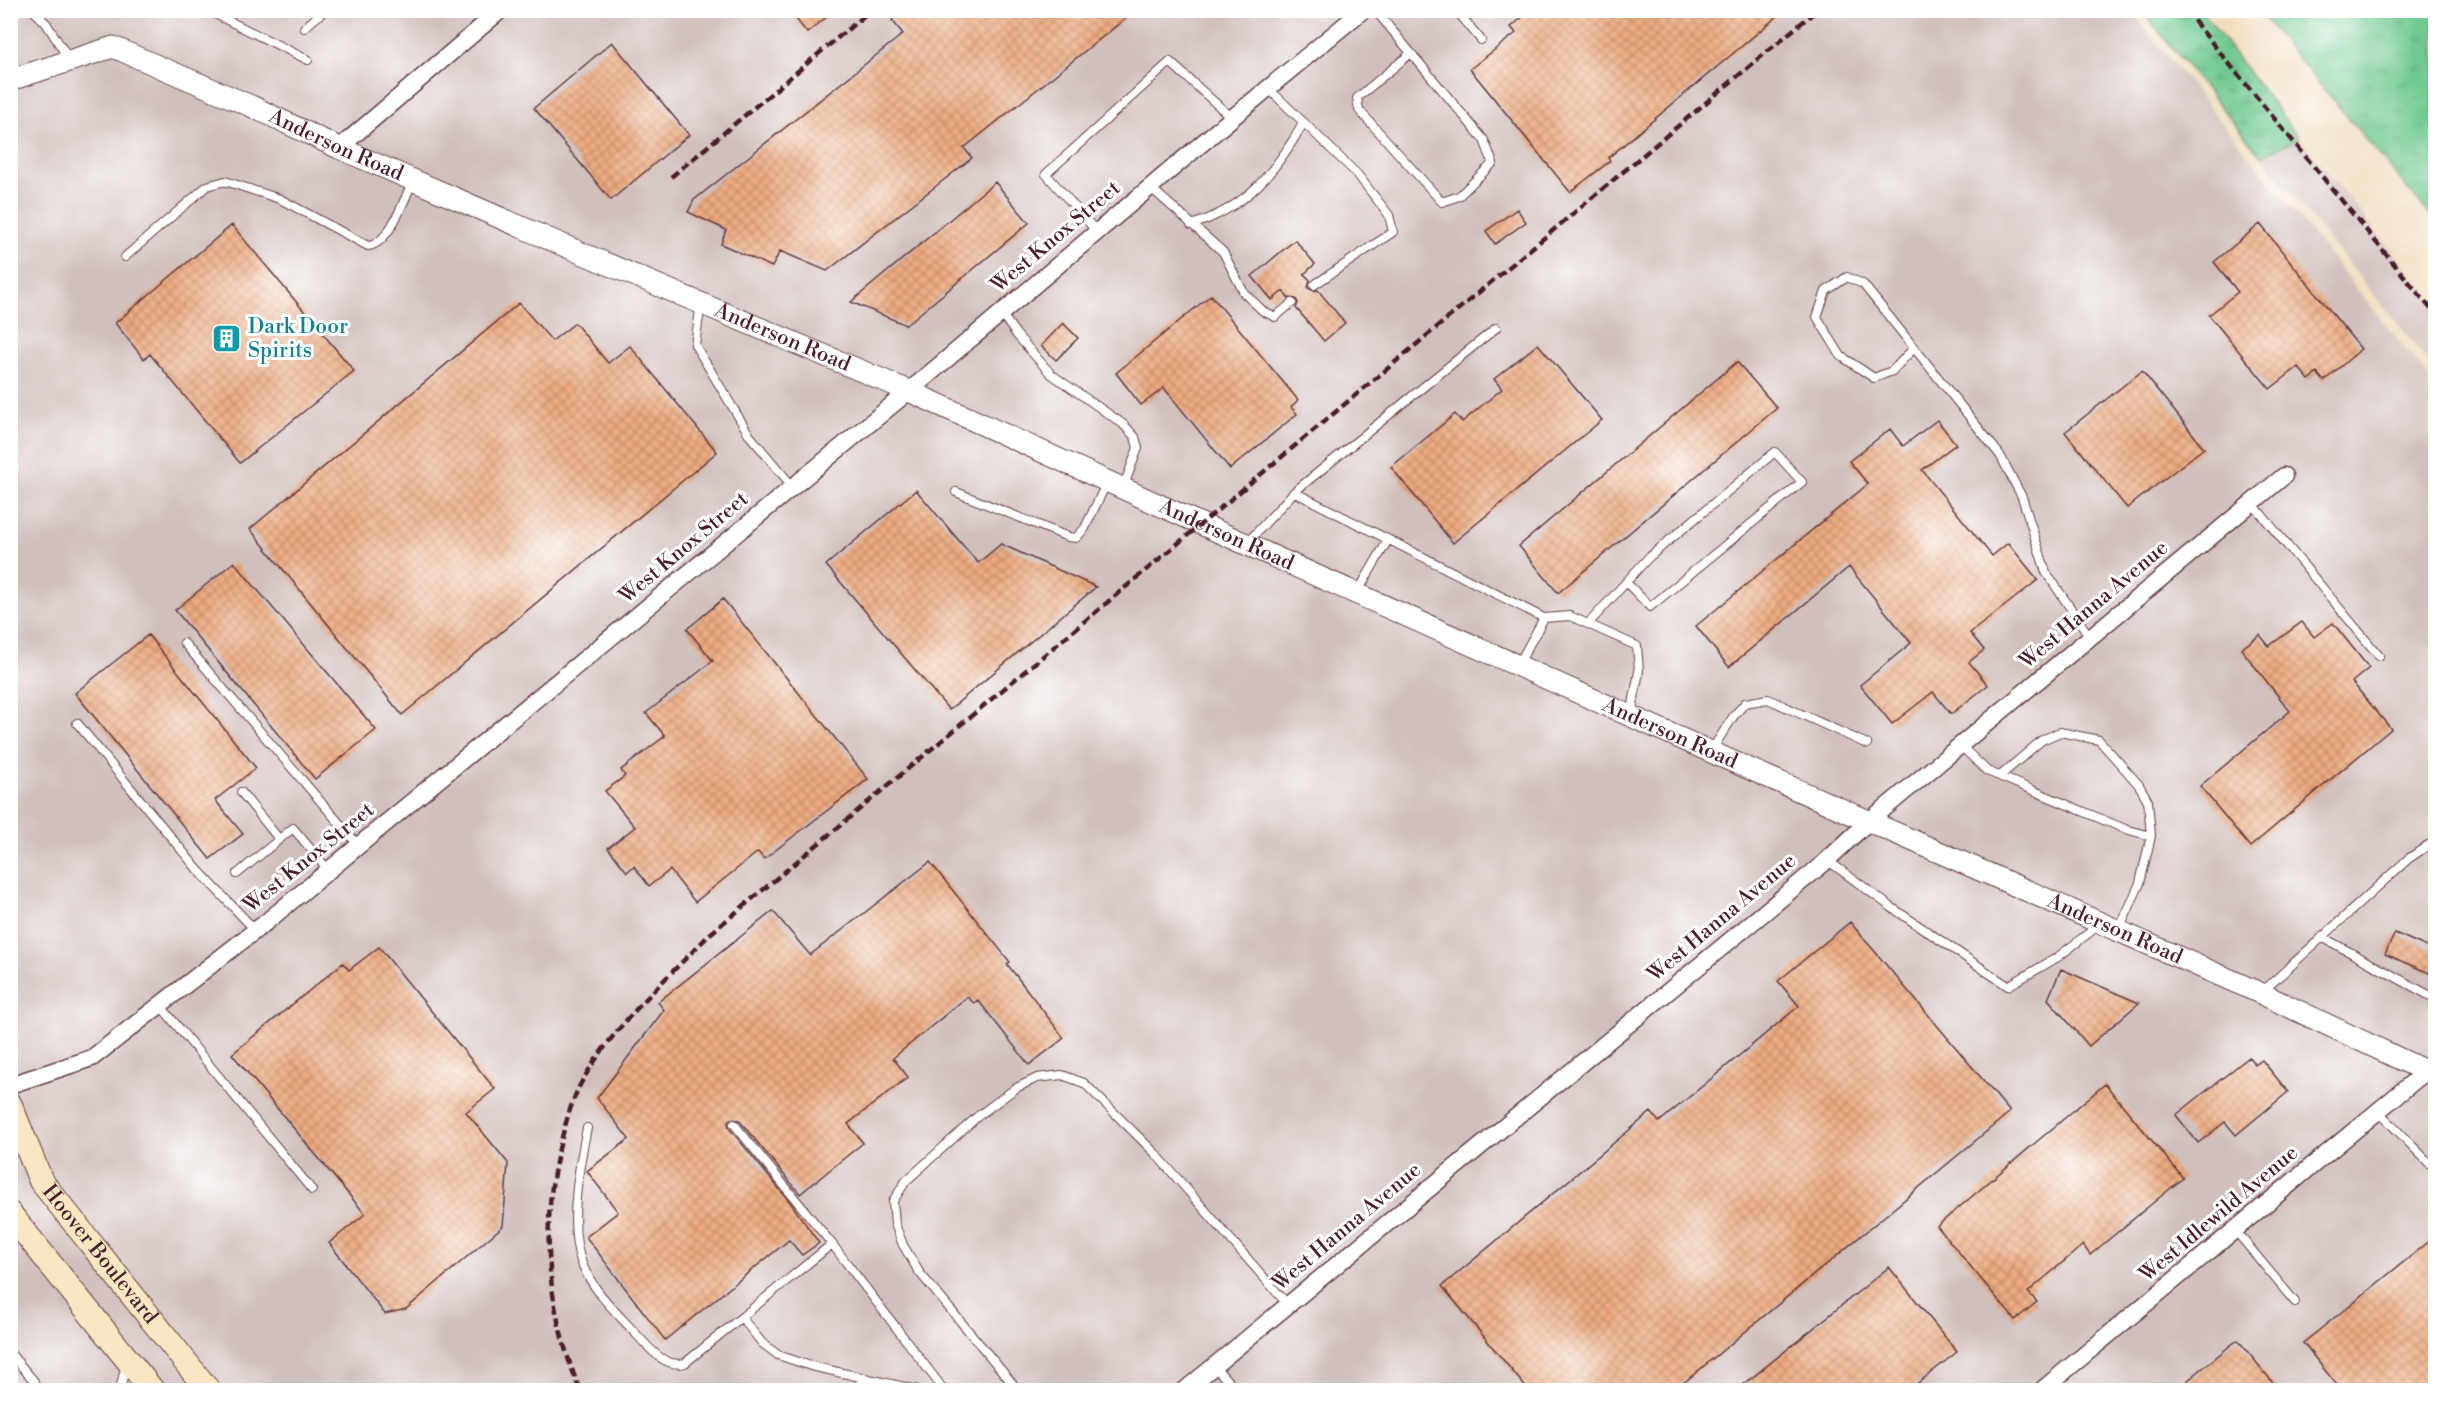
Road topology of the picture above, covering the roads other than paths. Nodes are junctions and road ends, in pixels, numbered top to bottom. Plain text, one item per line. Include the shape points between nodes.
1 (33, 10) edge
2 (207, 10) edge
3 (325, 10) edge
4 (501, 10) edge
5 (1363, 10) edge
6 (1375, 10) edge
7 (1456, 10) edge
8 (304, 28) dead end
9 (1481, 40) dead end
10 (1410, 54) junction
11 (308, 60) dead end
12 (70, 61) junction
13 (10, 80) edge
14 (1268, 88) junction
15 (1232, 118) junction
16 (1304, 122) junction
17 (339, 148) junction
18 (413, 180) junction
19 (1150, 187) junction
20 (1191, 225) junction
21 (1097, 232) junction
22 (125, 257) dead end
23 (1314, 285) dead end
24 (700, 303) junction
25 (1292, 303) dead end
26 (1000, 313) junction
27 (1496, 328) dead end
28 (1914, 348) junction
29 (909, 391) junction
30 (2284, 476) dead end
31 (1115, 485) junction
32 (793, 487) junction
33 (956, 492) dead end
34 (1294, 492) junction
35 (2252, 503) junction
36 (1388, 540) junction
37 (1246, 544) junction
38 (1627, 583) junction
39 (1357, 594) junction
40 (1544, 618) junction
41 (1588, 624) junction
42 (2090, 638) junction
43 (184, 643) dead end
44 (2379, 656) dead end
45 (1517, 665) junction
46 (1631, 716) junction
47 (77, 723) dead end
48 (1867, 744) dead end
49 (1960, 745) junction
50 (1711, 752) junction
51 (2000, 776) junction
52 (241, 792) dead end
53 (1868, 822) junction
54 (2151, 836) junction
55 (279, 839) junction
56 (2436, 840) edge
57 (359, 846) junction
58 (1827, 860) junction
59 (328, 871) junction
60 (237, 874) dead end
61 (2111, 926) junction
62 (256, 931) junction
63 (2322, 937) junction
64 (2260, 993) junction
65 (2436, 999) edge
66 (160, 1005) junction
67 (2430, 1074) edge
68 (10, 1085) edge
69 (10, 1105) edge
70 (2378, 1111) junction
71 (734, 1124) dead end
72 (587, 1128) dead end
73 (2436, 1166) edge
74 (312, 1190) dead end
75 (10, 1214) edge
76 (2235, 1230) junction
77 (832, 1244) junction
78 (2295, 1302) dead end
79 (1288, 1305) junction
80 (742, 1318) junction
81 (10, 1353) edge
82 (127, 1360) junction
83 (1214, 1366) junction
84 (862, 1378) junction
85 (32, 1390) edge
86 (120, 1390) edge
87 (152, 1390) edge
88 (208, 1390) edge
89 (858, 1390) edge
90 (918, 1390) edge
91 (944, 1390) edge
92 (1017, 1390) edge
93 (1185, 1390) edge
94 (1236, 1390) edge
95 (2042, 1390) edge

1 - 12 lane
2 - 11 lane
3 - 8 lane
4 - 17 street
5 - 14 street, West Knox Street
6 - 10 lane
7 - 9 lane
10 - 10 lane via 1358,98 1359,110 1442,202 1458,196 1493,163 1484,140
12 - 13 street, Anderson Road
12 - 17 street, Anderson Road via 112,47
14 - 15 street, West Knox Street
14 - 16 lane
15 - 19 street, West Knox Street
15 - 21 lane via 1170,62 1046,174
16 - 20 lane via 1263,183 1233,206
16 - 23 lane via 1357,174 1389,215 1393,232
17 - 18 street, Anderson Road
18 - 22 lane via 393,224 374,246 280,199 225,181 207,186
18 - 24 street, Anderson Road
19 - 20 lane
19 - 21 street, West Knox Street
20 - 25 lane via 1223,252 1244,293 1263,311 1275,317
21 - 26 street, West Knox Street
24 - 29 street, Anderson Road
24 - 32 lane via 695,345 750,436
26 - 29 street, West Knox Street
26 - 31 lane via 1051,374 1123,424 1135,437 1138,448
27 - 34 lane
28 - 28 lane via 1863,284 1847,277 1826,291 1817,317 1841,356 1874,378 1892,371
28 - 42 lane via 2000,455 2022,497 2046,572
29 - 31 street, Anderson Road
29 - 32 street, West Knox Street
30 - 35 street, West Hanna Avenue
31 - 33 lane via 1076,538
31 - 37 street, Anderson Road
32 - 57 street, West Knox Street
34 - 36 lane
34 - 37 lane
35 - 42 street, West Hanna Avenue
35 - 44 lane
36 - 39 lane
36 - 40 lane
37 - 39 street, Anderson Road
38 - 38 lane via 1648,558 1775,452 1802,482 1650,607
38 - 41 lane
39 - 45 street, Anderson Road
40 - 41 lane via 1569,616
40 - 45 lane
41 - 46 lane via 1637,646 1640,672
42 - 49 street, West Hanna Avenue
43 - 57 lane
45 - 46 street, Anderson Road
46 - 50 street, Anderson Road
47 - 62 lane via 198,870
48 - 50 lane via 1768,699 1745,703
49 - 51 lane via 1987,771
49 - 53 street, West Hanna Avenue
50 - 53 street, Anderson Road
51 - 54 lane via 2125,829
51 - 54 lane via 2042,740 2060,732 2099,740 2148,801
52 - 55 lane
53 - 58 street, West Hanna Avenue
53 - 61 street, Anderson Road
54 - 61 lane via 2140,883
55 - 59 lane via 293,828
55 - 60 lane
56 - 63 lane via 2408,859
57 - 59 street, West Knox Street
58 - 61 lane via 2008,986
58 - 79 street, West Hanna Avenue
59 - 62 street, West Knox Street
61 - 64 street, Anderson Road
62 - 66 street, West Knox Street
63 - 64 lane
63 - 65 lane
64 - 67 street, Anderson Road
66 - 68 street, West Knox Street via 92,1058
66 - 74 lane
67 - 70 street, West Idlewild Avenue
69 - 88 main road, Hoover Boulevard via 41,1182
70 - 73 lane
70 - 76 street, West Idlewild Avenue
71 - 77 lane
72 - 80 lane via 577,1198 578,1251 589,1277 608,1303 663,1360 675,1366 686,1363
75 - 82 main road, Hoover Boulevard
76 - 78 lane
76 - 95 street, West Idlewild Avenue
77 - 80 lane
77 - 91 lane
79 - 83 street, West Hanna Avenue
79 - 92 lane via 1155,1153 1084,1083 1062,1076 1037,1078 978,1116 906,1180 893,1201 895,1224 919,1272
80 - 84 lane via 762,1343 778,1355
81 - 85 lane via 34,1381
82 - 86 lane
82 - 87 main road, Hoover Boulevard
83 - 93 street, West Hanna Avenue
83 - 94 lane
84 - 89 lane
84 - 90 lane

